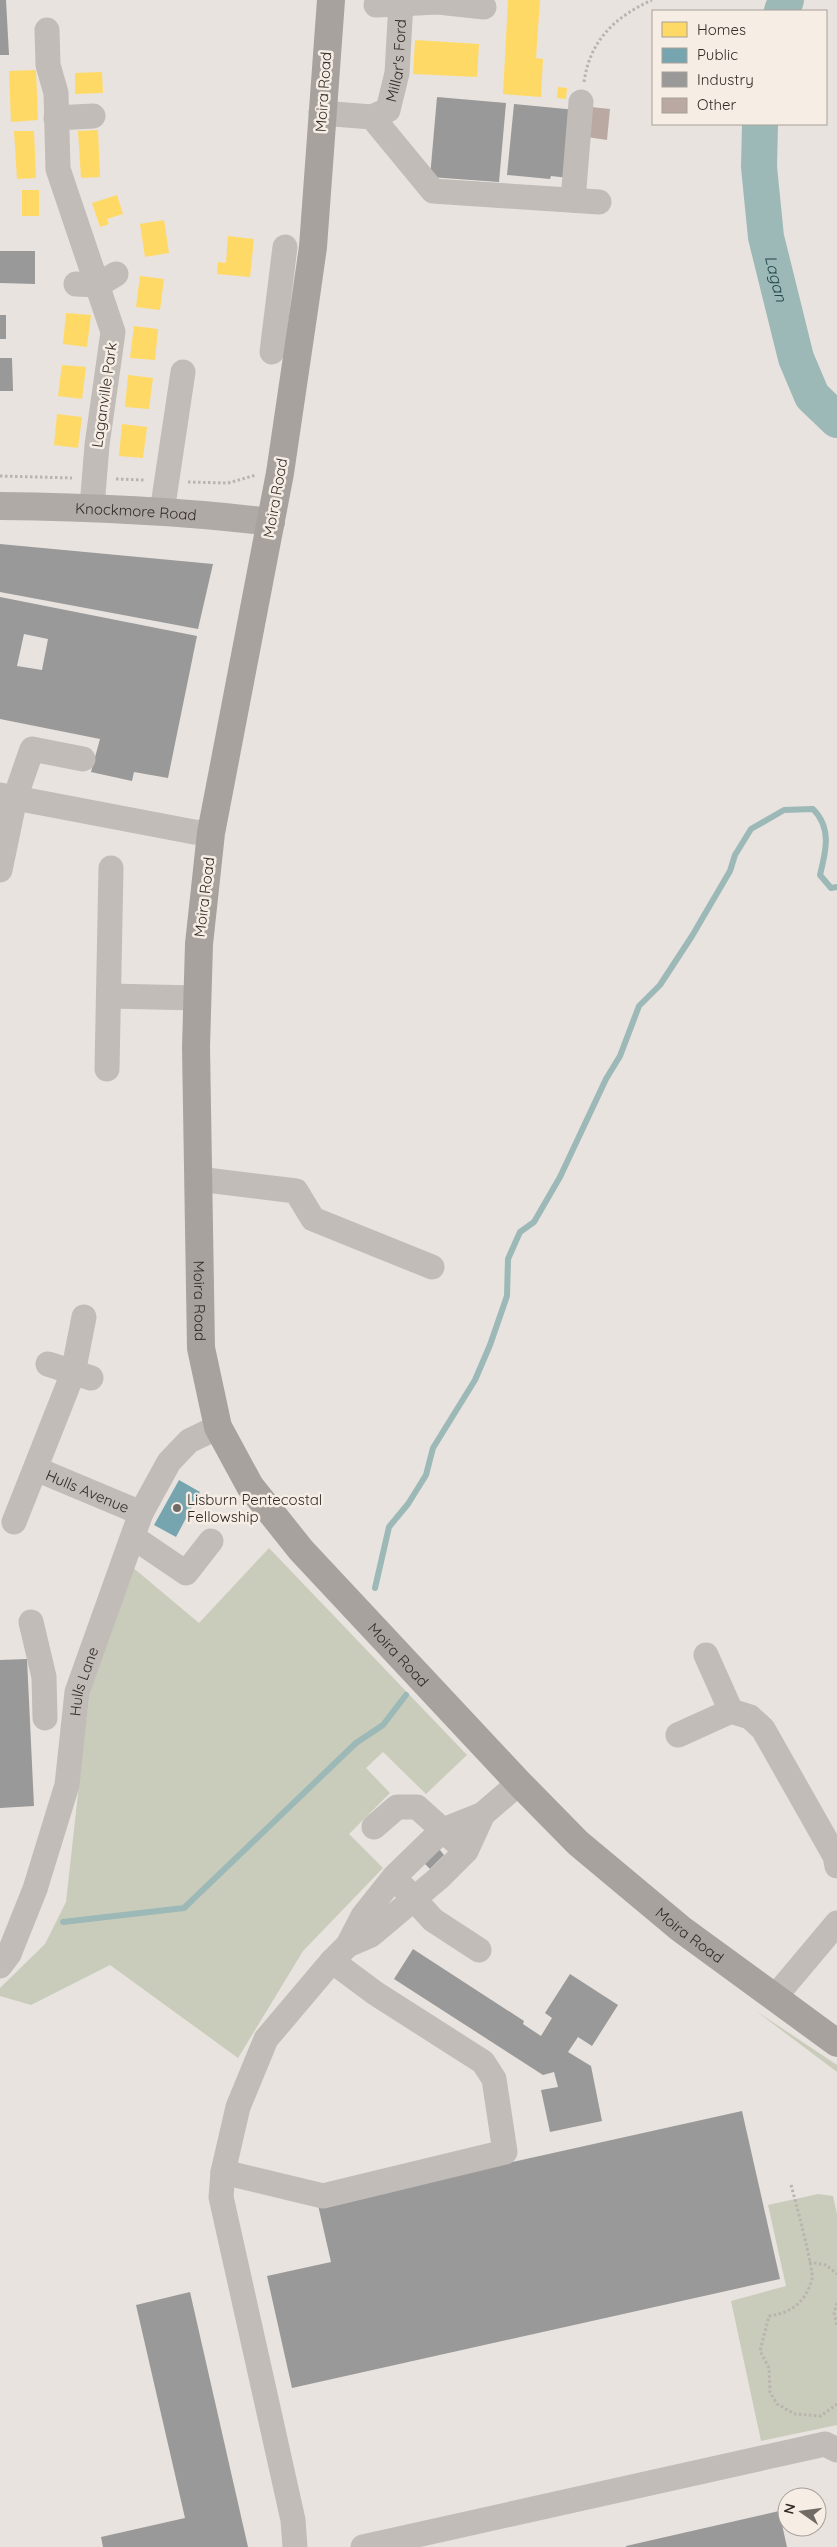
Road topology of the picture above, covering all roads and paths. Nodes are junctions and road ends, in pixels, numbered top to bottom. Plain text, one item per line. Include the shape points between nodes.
1 (331, 0) edge
2 (652, 0) edge
3 (401, 4) junction
4 (376, 5) dead end
5 (484, 7) dead end
6 (47, 30) dead end
7 (581, 102) joint
8 (321, 113) junction
9 (94, 116) dead end
10 (56, 118) junction
11 (372, 118) junction
12 (573, 200) junction
13 (599, 202) dead end
14 (285, 247) dead end
15 (278, 299) junction
16 (305, 303) junction
17 (272, 352) dead end
18 (183, 372) dead end
19 (280, 473) junction
20 (0, 476) edge
21 (94, 478) junction
22 (167, 481) junction
23 (0, 506) edge
24 (92, 507) junction
25 (162, 512) junction
26 (271, 522) junction
27 (83, 759) dead end
28 (7, 796) edge
29 (211, 833) junction
30 (111, 868) dead end
31 (0, 870) edge
32 (110, 996) junction
33 (197, 998) junction
34 (107, 1069) dead end
35 (198, 1179) junction
36 (432, 1267) dead end
37 (84, 1317) dead end
38 (48, 1364) dead end
39 (82, 1376) junction
40 (218, 1427) junction
41 (36, 1469) junction
42 (141, 1513) junction
43 (14, 1522) dead end
44 (133, 1537) junction
45 (211, 1541) dead end
46 (31, 1622) dead end
47 (706, 1655) dead end
48 (731, 1710) junction
49 (44, 1718) dead end
50 (678, 1735) dead end
51 (519, 1783) junction
52 (483, 1814) junction
53 (374, 1827) dead end
54 (443, 1830) junction
55 (466, 1852) junction
56 (837, 1866) edge
57 (394, 1876) junction
58 (415, 1899) junction
59 (837, 1923) edge
60 (479, 1950) dead end
61 (340, 1953) junction
62 (0, 1966) edge
63 (774, 1998) junction
64 (837, 2043) edge
65 (223, 2172) junction
66 (791, 2185) dead end
67 (809, 2262) junction
68 (837, 2274) edge
69 (837, 2303) edge
70 (837, 2325) edge
71 (837, 2404) edge
72 (837, 2450) edge
73 (295, 2547) edge
74 (363, 2547) edge

1 - 8 highway, Moira Road
2 - 7 path via 630,10 595,42 584,76
3 - 4 street, Millar's Ford
3 - 5 street, Millar's Ford via 438,2
3 - 11 street, Millar's Ford via 397,73 388,110
6 - 10 street, Laganville Park via 48,65 56,93
7 - 12 street
8 - 11 street, Millar's Ford
8 - 16 highway, Moira Road
9 - 10 street
10 - 21 street, Laganville Park via 58,169 113,332
11 - 12 street via 432,190
12 - 13 street
14 - 15 street
15 - 16 street
15 - 17 street
16 - 19 highway, Moira Road
18 - 22 street
19 - 22 path via 228,482
19 - 26 highway, Moira Road
20 - 21 path
21 - 22 path
21 - 24 street, Laganville Park
22 - 25 street
23 - 24 main road, Knockmore Road
24 - 25 main road, Knockmore Road
25 - 26 main road, Knockmore Road
26 - 29 highway, Moira Road
27 - 28 street via 32,749
28 - 29 street
28 - 31 street
29 - 33 highway, Moira Road via 198,944
30 - 32 street
32 - 33 street
32 - 34 street
33 - 35 highway, Moira Road
35 - 36 street via 296,1191 313,1219
35 - 40 highway, Moira Road via 200,1348
37 - 39 street, Hulls Avenue
38 - 39 street
39 - 41 street, Hulls Avenue
40 - 42 street, Hulls Lane via 189,1441 169,1462
40 - 51 highway, Moira Road via 250,1486 301,1550
41 - 42 street, Hulls Avenue
41 - 43 street, Hulls Avenue
42 - 44 street, Hulls Lane
44 - 45 street via 186,1573
44 - 62 street, Hulls Lane via 77,1692 66,1786 35,1889 10,1954
46 - 49 street via 44,1677
47 - 48 street
48 - 50 street
48 - 56 street via 750,1717 764,1729 835,1856
51 - 52 street
51 - 63 highway, Moira Road via 578,1843 680,1929
52 - 54 street
52 - 55 street
53 - 54 street via 397,1806 417,1807
54 - 55 street
54 - 57 street
55 - 58 street
57 - 58 street
57 - 61 street
58 - 60 street via 433,1920
58 - 61 street via 372,1935
59 - 63 street
61 - 65 street via 266,2039 238,2107
61 - 65 street via 375,1993 483,2062 494,2079 505,2152 323,2196
63 - 64 highway, Moira Road
65 - 73 street via 221,2197 293,2520
66 - 67 path
67 - 68 path via 826,2265
67 - 71 path via 812,2277 801,2302 784,2314 769,2316 760,2351 769,2368 770,2392 777,2404 795,2414 821,2416
69 - 70 path via 834,2313
72 - 74 street via 825,2444

